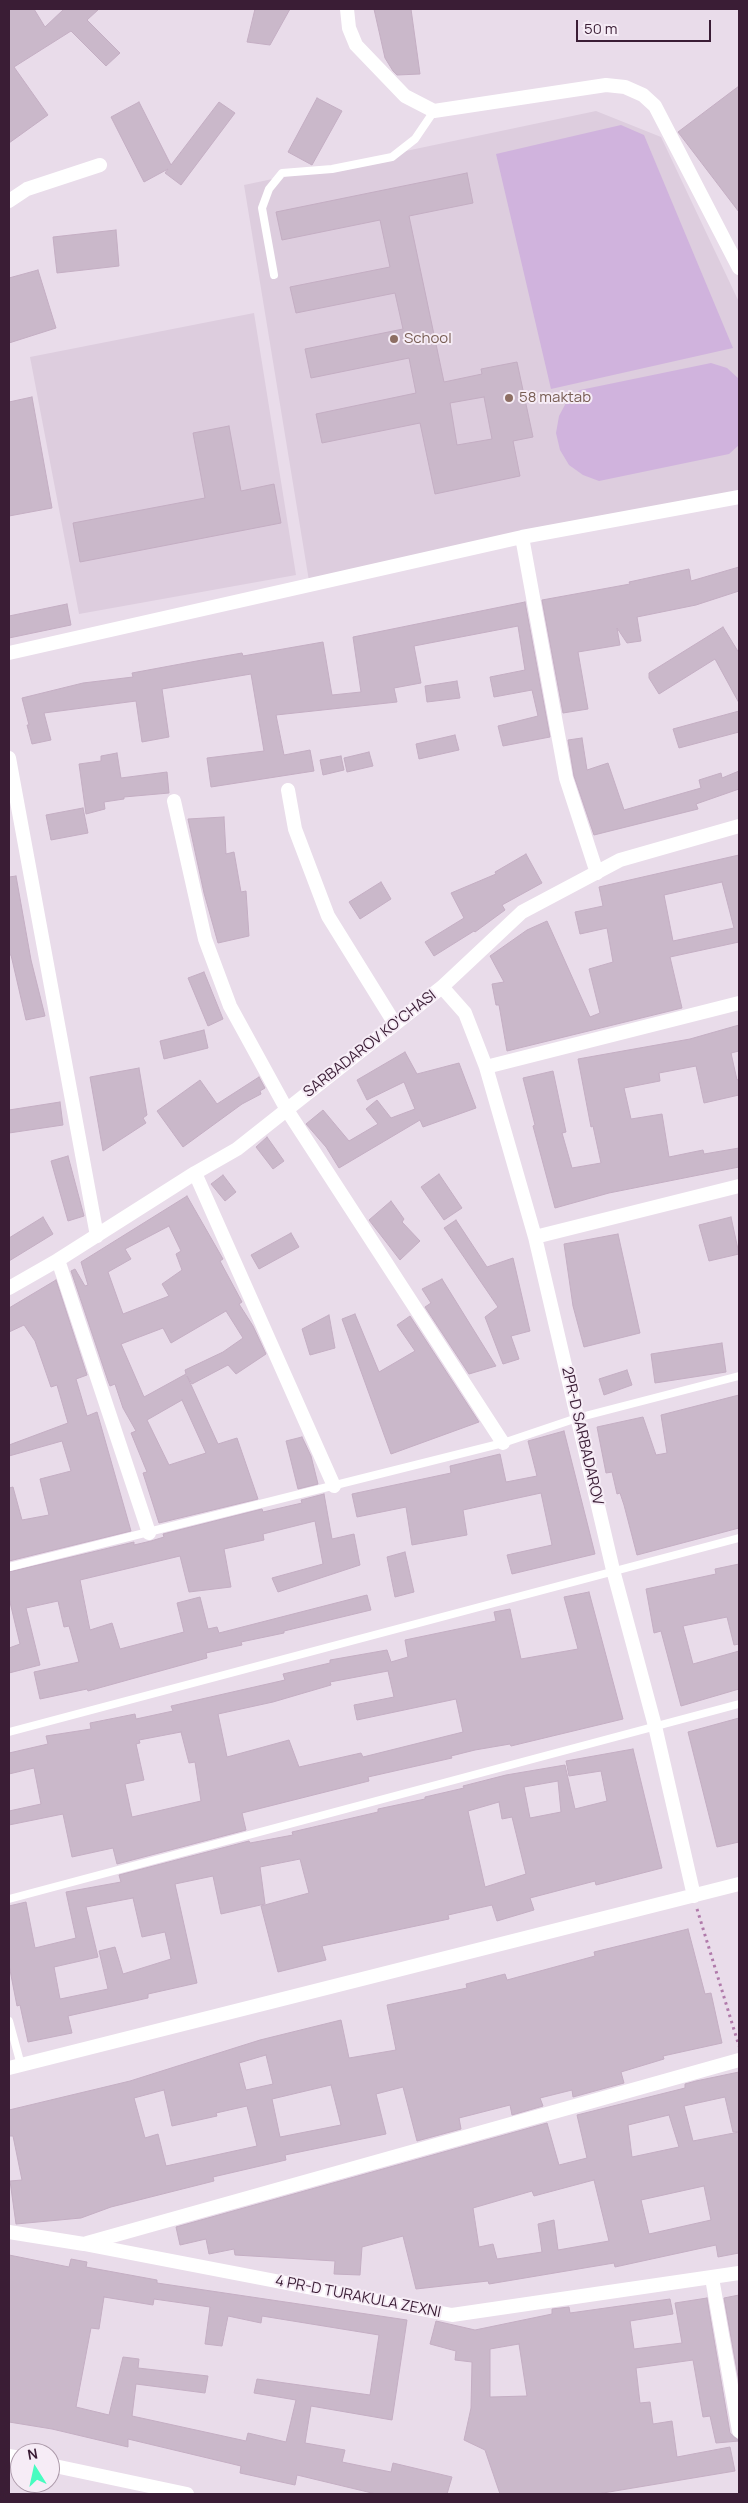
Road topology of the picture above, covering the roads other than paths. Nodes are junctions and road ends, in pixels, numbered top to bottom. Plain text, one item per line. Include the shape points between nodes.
1 (347, 9) edge
2 (434, 111) junction
3 (100, 165) dead end
4 (9, 201) edge
5 (739, 268) edge
6 (274, 275) dead end
7 (739, 497) edge
8 (522, 537) junction
9 (9, 653) edge
10 (9, 758) edge
11 (288, 790) dead end
12 (174, 801) dead end
13 (739, 826) edge
14 (597, 872) junction
15 (442, 987) junction
16 (739, 1003) edge
17 (395, 1024) junction
18 (486, 1067) junction
19 (287, 1110) junction
20 (194, 1173) junction
21 (739, 1186) edge
22 (97, 1236) junction
23 (535, 1237) junction
24 (58, 1260) junction
25 (9, 1288) edge
26 (739, 1376) edge
27 (577, 1418) junction
28 (503, 1443) junction
29 (334, 1486) junction
30 (149, 1533) junction
31 (739, 1538) edge
32 (9, 1567) edge
33 (613, 1570) junction
34 (739, 1704) edge
35 (655, 1726) junction
36 (9, 1732) edge
37 (739, 1884) edge
38 (694, 1896) junction
39 (9, 1899) edge
40 (9, 2021) edge
41 (739, 2060) edge
42 (15, 2067) edge
43 (9, 2232) edge
44 (84, 2244) junction
45 (739, 2273) edge
46 (712, 2278) junction
47 (739, 2431) edge
48 (60, 2467) edge
49 (187, 2494) edge

1 - 2 street via 349,28 356,45 406,96
2 - 5 street via 606,85 625,87 643,95 655,106
2 - 6 lane via 415,139 392,157 282,173 269,189 262,208
3 - 4 street via 27,189
7 - 8 street
8 - 9 street
8 - 14 street via 566,778
10 - 22 street
11 - 17 street via 295,829 328,916
12 - 19 street via 204,939 230,1006
13 - 14 street, SARBADAROV KO'CHASI via 620,860
14 - 15 street, SARBADAROV KO'CHASI via 522,912
15 - 17 street, SARBADAROV KO'CHASI
15 - 18 street, 2PR-D SARBADAROV via 466,1013
16 - 18 street
17 - 19 street, SARBADAROV KO'CHASI
18 - 23 street, 2PR-D SARBADAROV
19 - 20 street, SARBADAROV KO'CHASI via 237,1149
19 - 28 street
20 - 22 street, SARBADAROV KO'CHASI
20 - 29 street
21 - 23 street
22 - 24 street, SARBADAROV KO'CHASI
23 - 27 street, 2PR-D SARBADAROV
24 - 25 street, SARBADAROV KO'CHASI
24 - 30 street
26 - 27 lane
27 - 28 lane
27 - 33 street, 2PR-D SARBADAROV
28 - 29 lane
29 - 30 lane
30 - 32 lane
31 - 33 lane
33 - 35 street, 2PR-D SARBADAROV
33 - 36 lane
34 - 35 lane
35 - 38 street, 2PR-D SARBADAROV
35 - 39 lane
37 - 38 street
38 - 42 street
40 - 42 lane
41 - 44 street
43 - 44 street, 4 PR-D TURAKULA ZEXNI
44 - 46 street, 4 PR-D TURAKULA ZEXNI via 452,2315
45 - 46 street, 4 PR-D TURAKULA ZEXNI
46 - 47 street
48 - 49 street

